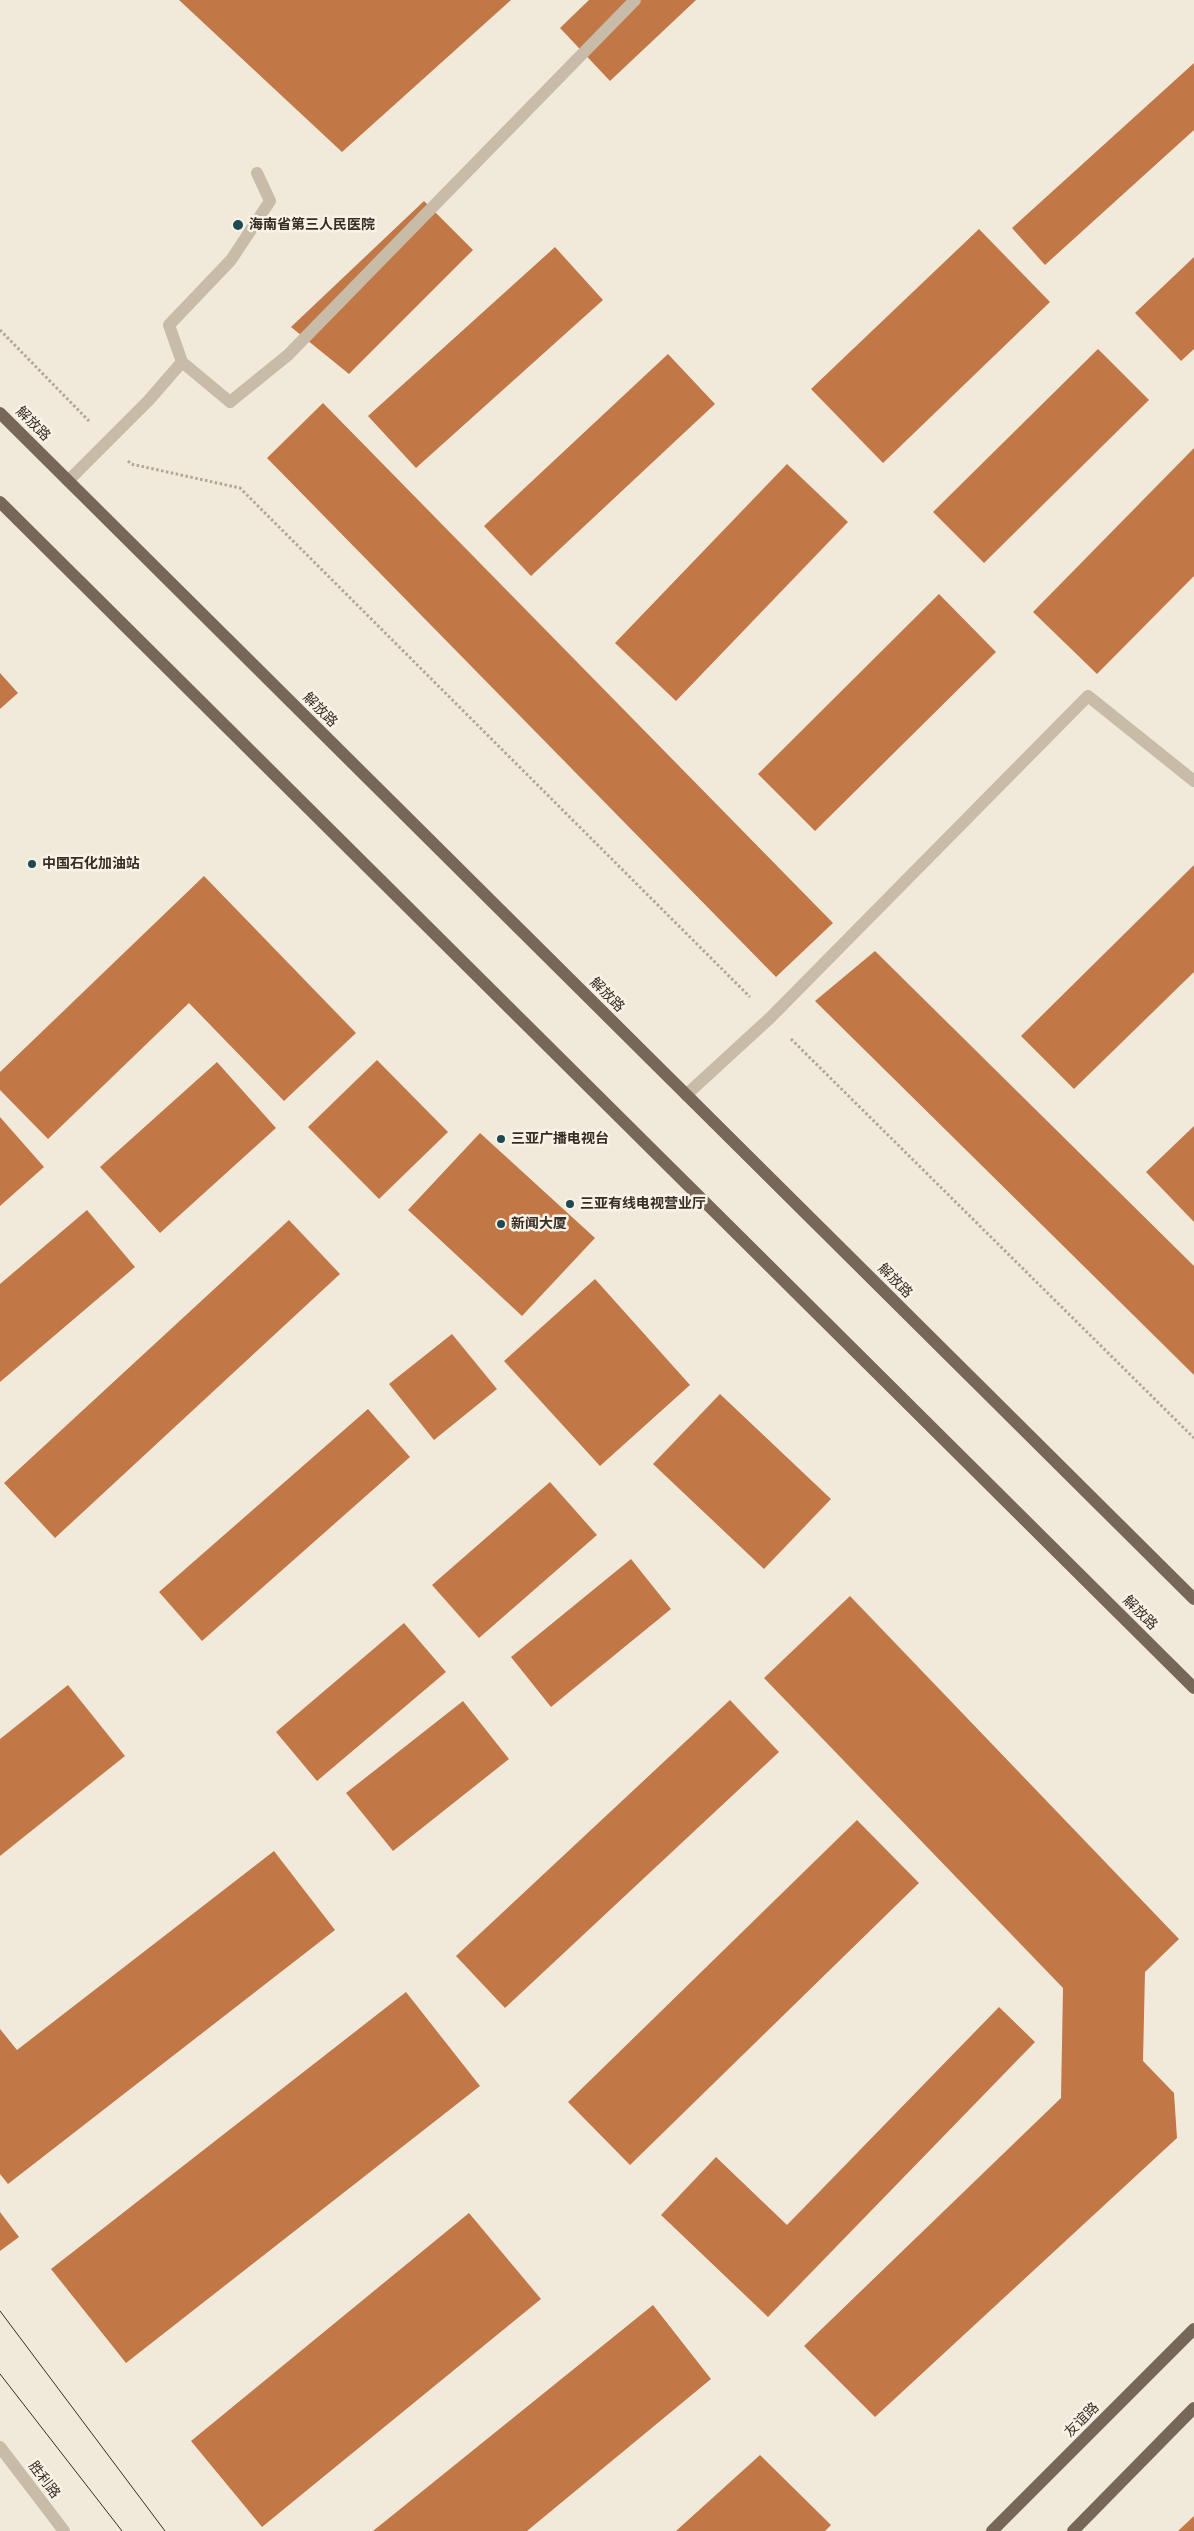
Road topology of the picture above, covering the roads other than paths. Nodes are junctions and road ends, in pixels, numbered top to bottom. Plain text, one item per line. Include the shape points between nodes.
1 (635, 0) edge
2 (257, 173) dead end
3 (182, 362) junction
4 (0, 413) edge
5 (68, 480) junction
6 (0, 502) edge
7 (1194, 781) edge
8 (686, 1095) junction
9 (1194, 1599) edge
10 (1194, 1688) edge
11 (1194, 2329) edge
12 (1194, 2408) edge
13 (0, 2447) edge
14 (64, 2531) edge
15 (992, 2531) edge
16 (1073, 2531) edge

1 - 3 street via 288,355 230,402
2 - 3 street via 270,201 231,260 169,325
3 - 5 street via 149,400
4 - 5 main road, 解放路
5 - 8 main road, 解放路
6 - 10 main road, 解放路
7 - 8 street via 1088,696 770,1018
8 - 9 main road, 解放路
11 - 15 main road, 友谊路
12 - 16 main road
13 - 14 street, 胜利路

